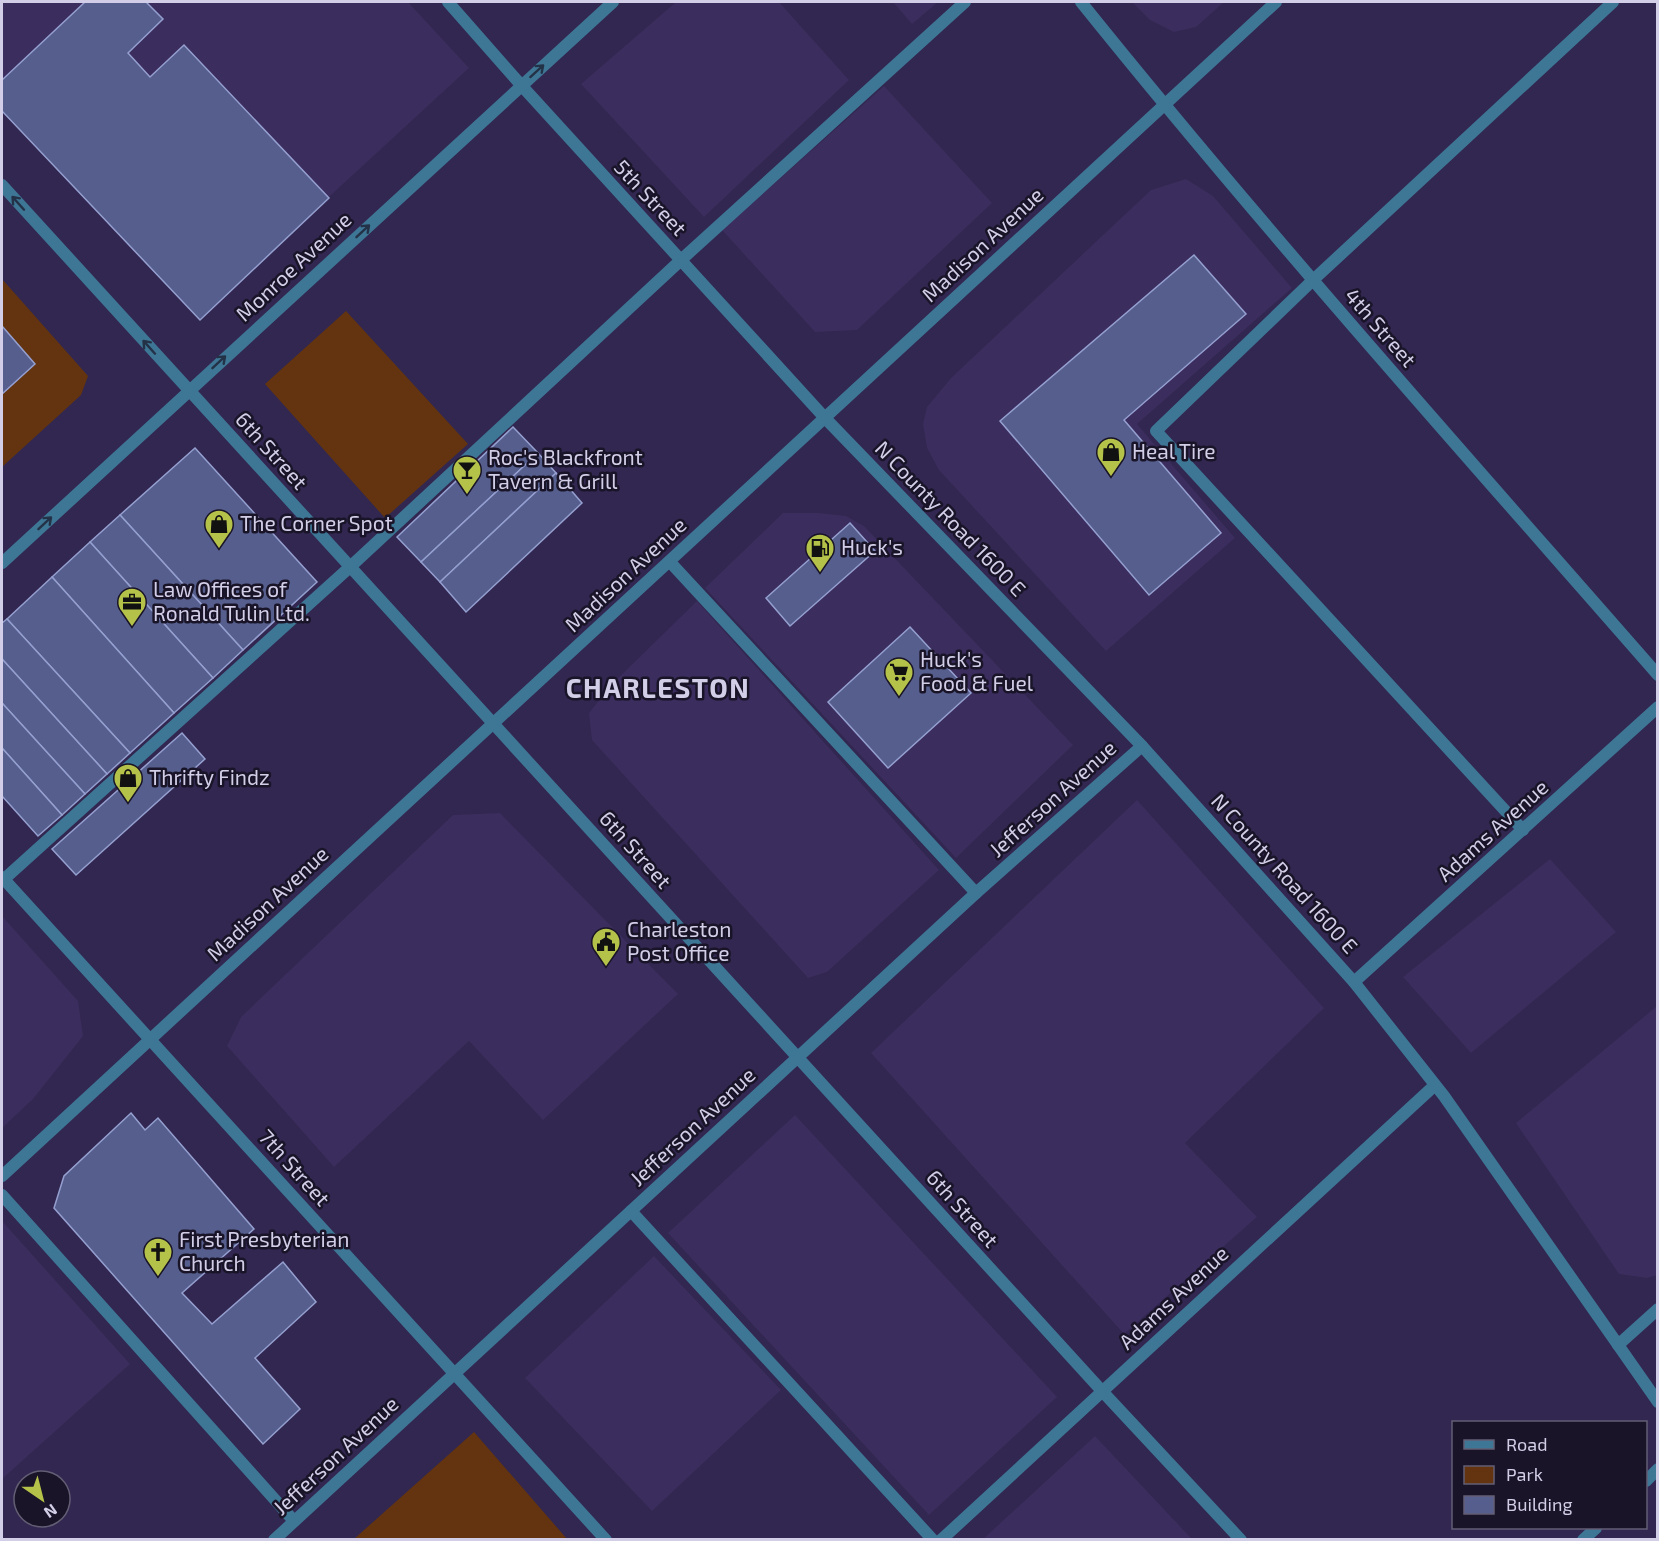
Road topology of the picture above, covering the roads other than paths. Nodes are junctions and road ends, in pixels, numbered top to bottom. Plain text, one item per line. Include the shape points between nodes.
1 (448, 2) edge
2 (614, 2) edge
3 (965, 2) edge
4 (1081, 2) edge
5 (1276, 2) edge
6 (1613, 2) edge
7 (521, 85) junction
8 (1163, 104) junction
9 (2, 185) edge
10 (681, 260) junction
11 (1312, 280) junction
12 (188, 390) junction
13 (825, 418) junction
14 (670, 562) junction
15 (2, 563) edge
16 (350, 567) junction
17 (1658, 675) edge
18 (1658, 707) edge
19 (493, 724) junction
20 (1142, 746) junction
21 (1523, 830) junction
22 (2, 879) edge
23 (976, 893) junction
24 (1354, 982) junction
25 (150, 1039) junction
26 (797, 1058) junction
27 (1434, 1086) junction
28 (2, 1176) edge
29 (2, 1195) edge
30 (631, 1211) junction
31 (1658, 1309) edge
32 (1618, 1345) junction
33 (454, 1373) junction
34 (1102, 1391) junction
35 (1658, 1402) edge
36 (1658, 1469) edge
37 (1647, 1480) edge
38 (294, 1521) junction
39 (274, 1539) edge
40 (606, 1539) edge
41 (933, 1539) edge
42 (941, 1539) edge
43 (1241, 1539) edge

1 - 7 street, 5th Street
7 -> 2 street, Monroe Avenue
3 - 10 street
4 - 8 street, 4th Street
5 - 8 street, Madison Avenue
6 - 11 street
7 - 10 street, 5th Street
12 -> 7 street, Monroe Avenue
8 - 11 street, 4th Street
8 - 13 street, Madison Avenue
12 -> 9 street, 6th Street
10 - 13 street, 5th Street
10 - 16 street
11 - 17 street, 4th Street
11 - 21 street via 1156,431
15 -> 12 street, Monroe Avenue
12 - 16 street, 6th Street
13 - 14 street, Madison Avenue
13 - 20 street, N County Road 1600 E
14 - 19 street, Madison Avenue
14 - 23 street
16 - 19 street, 6th Street
16 - 22 street
18 - 21 street, Adams Avenue
19 - 25 street, Madison Avenue
19 - 26 street, 6th Street
20 - 23 street, Jefferson Avenue
20 - 24 street, N County Road 1600 E
21 - 24 street, Adams Avenue
22 - 25 street, 7th Street
23 - 26 street, Jefferson Avenue
24 - 27 street, N County Road 1600 E
25 - 28 street, Madison Avenue
25 - 33 street, 7th Street
26 - 30 street, Jefferson Avenue
26 - 34 street, 6th Street
27 - 32 street, N County Road 1600 E
27 - 34 street, Adams Avenue
29 - 38 street
30 - 33 street, Jefferson Avenue
30 - 41 street
31 - 32 street
32 - 35 street, N County Road 1600 E
33 - 38 street, Jefferson Avenue
33 - 40 street, 7th Street
34 - 42 street, Adams Avenue
34 - 43 street, 6th Street
36 - 37 street
38 - 39 street, Jefferson Avenue

